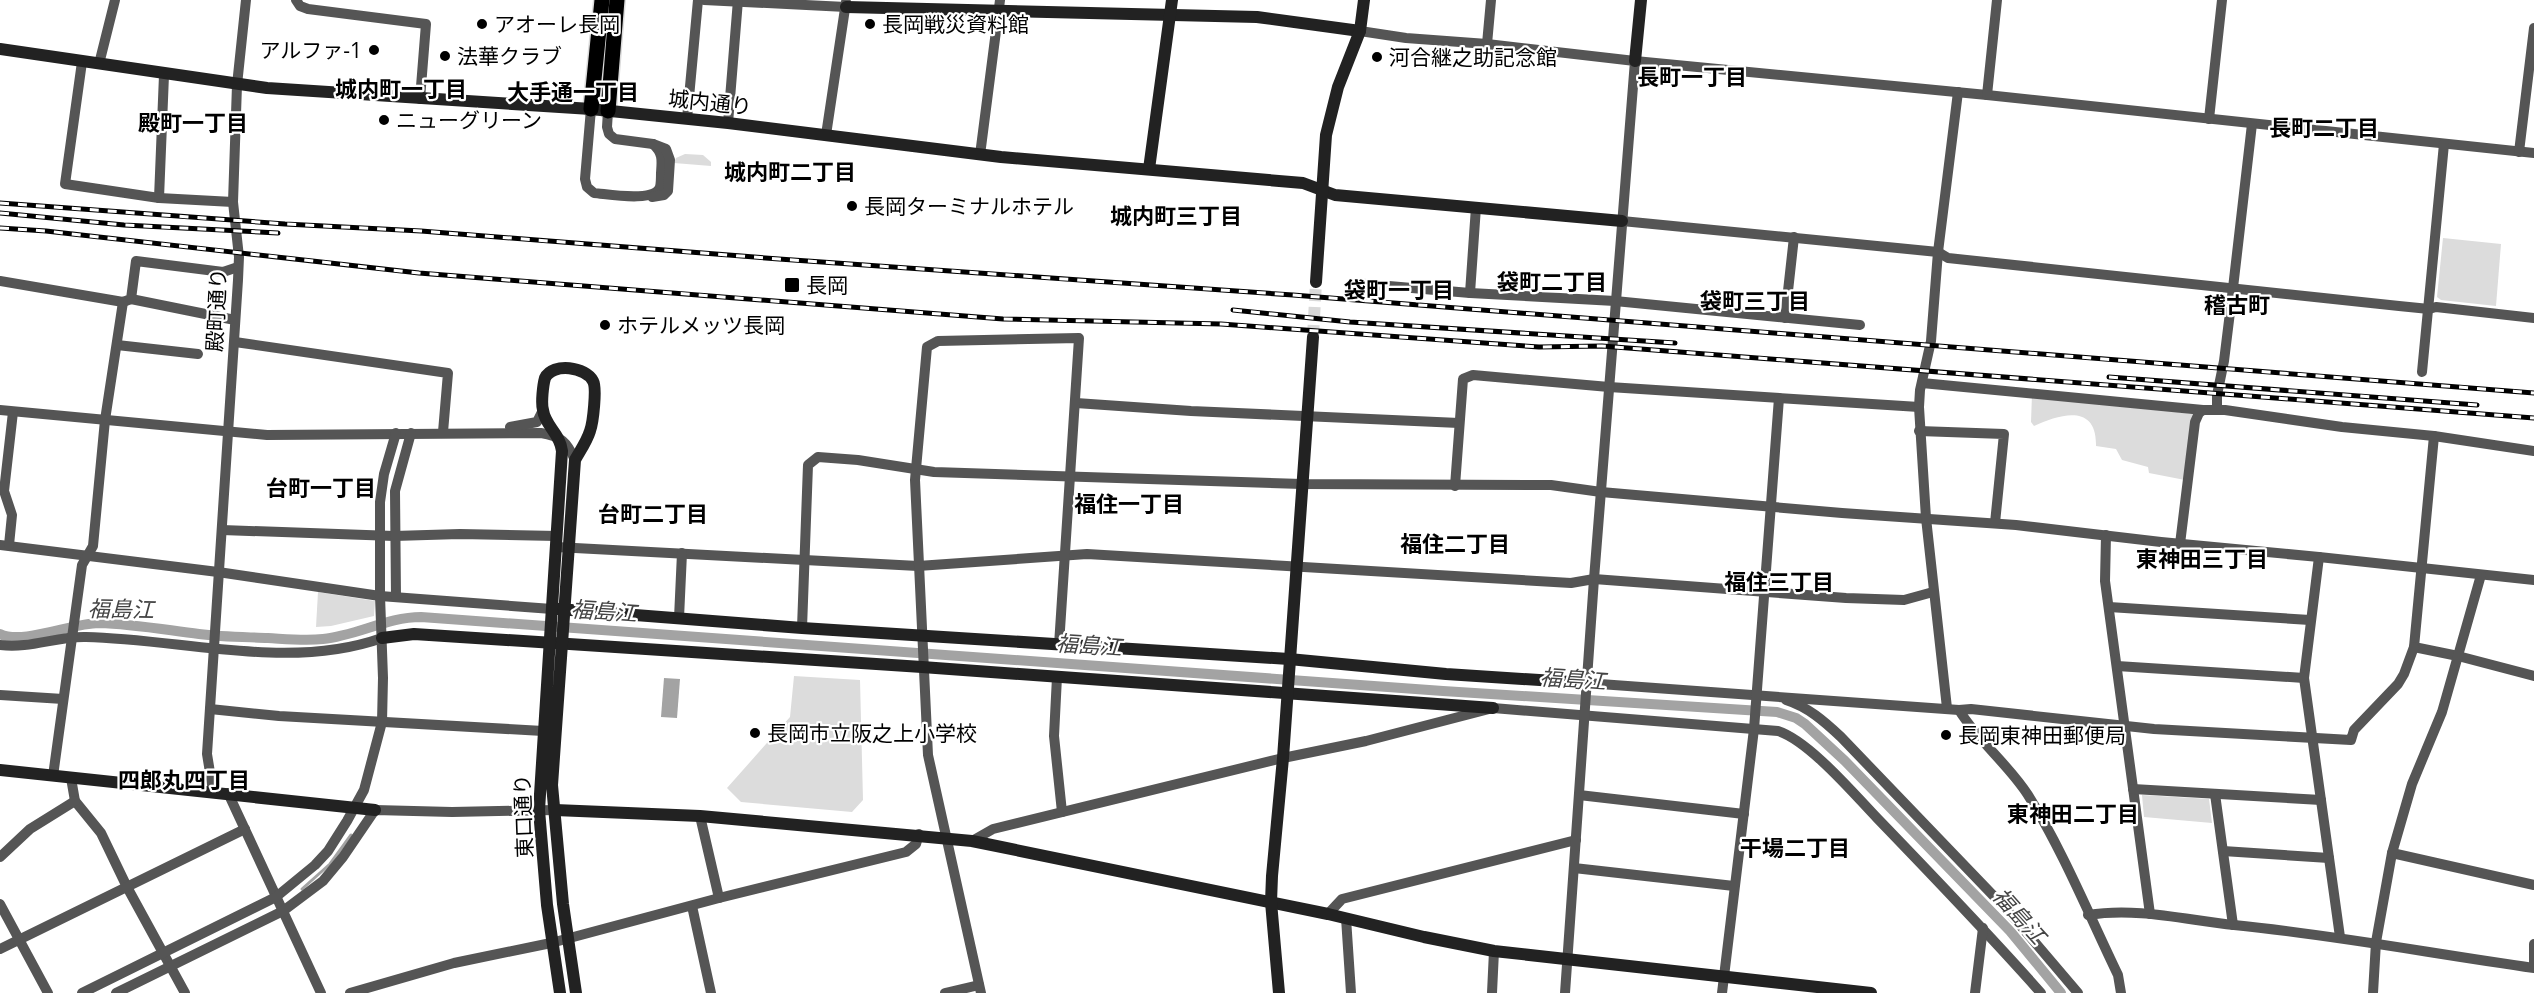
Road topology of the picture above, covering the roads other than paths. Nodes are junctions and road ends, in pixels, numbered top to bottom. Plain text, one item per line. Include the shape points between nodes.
1 (115, 0) edge
2 (246, 0) edge
3 (296, 0) edge
4 (602, 0) edge
5 (617, 0) edge
6 (698, 0) edge
7 (704, 0) edge
8 (1172, 0) edge
9 (1364, 0) edge
10 (1491, 0) edge
11 (1641, 0) edge
12 (1997, 0) edge
13 (2222, 0) edge
14 (737, 1) edge
15 (846, 4) edge
16 (1000, 5) edge
17 (1170, 15) junction
18 (2534, 28) edge
19 (1359, 31) junction
20 (1487, 44) junction
21 (0, 49) edge
22 (1635, 61) junction
23 (82, 62) junction
24 (99, 64) junction
25 (164, 75) junction
26 (237, 85) junction
27 (1958, 92) junction
28 (1987, 95) junction
29 (420, 99) junction
30 (591, 109) junction
31 (608, 111) junction
32 (687, 119) junction
33 (2209, 119) junction
34 (728, 123) junction
35 (2252, 124) junction
36 (826, 135) junction
37 (2444, 144) junction
38 (2519, 152) junction
39 (2534, 153) edge
40 (980, 155) junction
41 (1149, 169) junction
42 (1322, 191) junction
43 (159, 198) junction
44 (233, 202) junction
45 (1476, 207) junction
46 (1622, 221) junction
47 (1794, 237) junction
48 (1938, 252) junction
49 (238, 267) junction
50 (0, 281) edge
51 (1316, 282) tunnel mouth
52 (1354, 283) dead end
53 (2233, 288) junction
54 (1470, 293) junction
55 (127, 301) junction
56 (1615, 301) junction
57 (2429, 309) junction
58 (1785, 318) junction
59 (2534, 318) edge
60 (235, 320) junction
61 (1860, 325) dead end
62 (1313, 337) tunnel mouth
63 (234, 342) junction
64 (117, 345) junction
65 (198, 354) dead end
66 (2422, 372) dead end
67 (1922, 383) junction
68 (1609, 387) junction
69 (1779, 398) junction
70 (1076, 403) junction
71 (1919, 407) junction
72 (0, 410) edge
73 (543, 410) junction
74 (2203, 410) junction
75 (2217, 410) junction
76 (13, 412) junction
77 (1308, 416) junction
78 (105, 420) junction
79 (1459, 423) junction
80 (1919, 431) junction
81 (443, 432) junction
82 (228, 433) junction
83 (396, 433) junction
84 (411, 433) junction
85 (499, 433) junction
86 (2434, 436) junction
87 (559, 437) junction
88 (2534, 451) edge
89 (575, 460) junction
90 (918, 469) junction
91 (1068, 476) junction
92 (1302, 484) junction
93 (1455, 486) junction
94 (1602, 492) junction
95 (1771, 505) junction
96 (1926, 518) junction
97 (1995, 523) junction
98 (222, 530) junction
99 (2106, 535) junction
100 (379, 536) junction
101 (394, 536) junction
102 (557, 541) junction
103 (2180, 544) junction
104 (4, 545) edge
105 (570, 548) junction
106 (682, 553) junction
107 (89, 555) junction
108 (1064, 556) junction
109 (2319, 556) junction
110 (804, 560) junction
111 (918, 566) junction
112 (1296, 567) junction
113 (2422, 568) junction
114 (218, 572) junction
115 (2481, 574) junction
116 (1594, 579) junction
117 (2534, 580) edge
118 (1766, 591) junction
119 (1933, 592) junction
120 (396, 597) junction
121 (381, 601) junction
122 (2109, 607) junction
123 (559, 612) junction
124 (678, 618) junction
125 (2310, 620) junction
126 (802, 628) junction
127 (71, 634) junction
128 (382, 636) junction
129 (922, 639) junction
130 (556, 641) junction
131 (0, 645) edge
132 (1059, 645) junction
133 (214, 647) junction
134 (2414, 647) junction
135 (2458, 656) junction
136 (922, 663) junction
137 (1289, 663) junction
138 (2117, 666) junction
139 (2534, 676) edge
140 (1058, 677) junction
141 (2304, 678) junction
142 (1586, 685) junction
143 (1287, 690) junction
144 (0, 695) edge
145 (1771, 695) junction
146 (1756, 698) junction
147 (63, 699) junction
148 (1492, 708) junction
149 (1947, 708) junction
150 (210, 709) junction
151 (1959, 710) junction
152 (1585, 711) junction
153 (382, 722) junction
154 (1754, 725) junction
155 (2124, 725) junction
156 (543, 731) junction
157 (2313, 739) junction
158 (1283, 758) junction
159 (0, 770) edge
160 (52, 776) junction
161 (71, 778) junction
162 (2133, 789) junction
163 (213, 791) junction
164 (228, 793) junction
165 (2215, 794) junction
166 (1579, 795) junction
167 (2321, 800) junction
168 (75, 801) junction
169 (355, 807) junction
170 (375, 810) junction
171 (539, 810) junction
172 (555, 810) junction
173 (1062, 812) junction
174 (1744, 814) junction
175 (700, 816) junction
176 (245, 830) junction
177 (919, 834) junction
178 (944, 837) junction
179 (1576, 840) junction
180 (972, 841) junction
181 (2223, 851) junction
182 (2392, 853) junction
183 (0, 857) edge
184 (2330, 858) junction
185 (1574, 868) junction
186 (2534, 885) edge
187 (1734, 886) junction
188 (127, 887) junction
189 (276, 897) junction
190 (719, 898) junction
191 (1271, 902) junction
192 (0, 904) edge
193 (692, 906) junction
194 (283, 911) junction
195 (1328, 914) junction
196 (2150, 914) junction
197 (2088, 915) junction
198 (1346, 918) junction
199 (2233, 925) junction
200 (1983, 928) junction
201 (2340, 937) junction
202 (567, 938) junction
203 (18, 940) junction
204 (2376, 942) junction
205 (551, 943) junction
206 (2534, 944) edge
207 (0, 949) edge
208 (1494, 951) junction
209 (162, 954) junction
210 (1567, 958) junction
211 (2534, 966) edge
212 (169, 967) junction
213 (1723, 977) junction
214 (980, 989) edge
215 (48, 993) edge
216 (82, 993) edge
217 (116, 993) edge
218 (184, 993) edge
219 (321, 993) edge
220 (350, 993) edge
221 (560, 993) edge
222 (576, 993) edge
223 (711, 993) edge
224 (945, 993) edge
225 (1279, 993) edge
226 (1352, 993) edge
227 (1492, 993) edge
228 (1565, 993) edge
229 (1722, 993) edge
230 (1871, 993) edge
231 (1975, 993) edge
232 (2041, 993) edge
233 (2078, 993) edge
234 (2121, 993) edge
235 (2373, 993) edge

1 - 24 street
2 - 26 street, 殿町通り
3 - 29 street via 308,9 426,24
4 - 30 main road
5 - 31 main road
6 - 32 street
7 - 14 street
8 - 17 street
9 - 19 street
10 - 20 street
11 - 22 street
12 - 28 street
13 - 33 street
14 - 15 street
14 - 34 street
15 - 16 street
15 - 36 street
16 - 17 street
16 - 40 street
17 - 19 street via 1257,17
17 - 41 street
18 - 38 street
19 - 20 street
19 - 42 street via 1331,109
20 - 22 street
21 - 23 street, 城内通り
22 - 27 street
22 - 46 street
23 - 24 street, 城内通り
23 - 43 street via 65,184
24 - 25 street, 城内通り
25 - 26 street, 城内通り
25 - 43 street
26 - 29 street, 城内通り
26 - 44 street, 殿町通り
27 - 28 street
27 - 48 street
28 - 33 street
29 - 30 street, 城内通り
30 - 31 street, 城内通り
30 - 31 street via 587,187 594,193 648,197 660,187 660,150 653,144 615,139 607,127
31 - 32 street, 城内通り
32 - 34 street, 城内通り
33 - 35 street
34 - 36 street, 城内通り
35 - 37 street
35 - 53 street
36 - 40 street, 城内通り
37 - 38 street
37 - 57 street
38 - 39 street
40 - 41 street, 城内通り
41 - 42 street, 城内通り via 1303,183
42 - 45 street, 城内通り
42 - 51 street
43 - 44 street
44 - 49 street, 殿町通り
45 - 46 street, 城内通り
45 - 54 street
46 - 47 street
46 - 56 street
47 - 48 street
47 - 58 street
48 - 53 street via 1948,258
48 - 67 street via 1931,340
49 - 55 street via 223,272 136,261
49 - 60 street, 殿町通り
50 - 55 street
52 - 54 street
53 - 57 street
53 - 75 street
54 - 56 street
55 - 60 street
55 - 64 street
56 - 58 street
56 - 68 street
57 - 59 street
57 - 66 street
58 - 61 street
60 - 63 street, 殿町通り
62 - 77 street
63 - 81 street via 448,373
63 - 82 street, 殿町通り
64 - 65 street
64 - 78 street
67 - 71 street
67 - 74 street
68 - 69 street
68 - 79 street via 1473,375 1463,379
68 - 94 street
69 - 71 street
69 - 95 street
70 - 77 street
70 - 90 street via 1079,338 938,341 927,347
70 - 91 street
71 - 80 street
72 - 76 street
73 - 85 street via 537,422 511,426
73 - 87 street
73 - 89 street via 546,378 550,373 560,369 581,370 593,380 590,431
74 - 75 street
74 - 103 street via 2195,422
75 - 86 street
76 - 78 street
76 - 104 street via 4,490 12,515
77 - 79 street
77 - 92 street
78 - 82 street
78 - 107 street
79 - 93 street
80 - 96 street
80 - 97 street via 2004,434
81 - 84 street
81 - 85 street
82 - 83 street
82 - 98 street, 殿町通り
83 - 84 street
83 - 100 street via 384,474
84 - 101 street via 395,491
85 - 87 street
86 - 88 street
86 - 113 street
87 - 89 street
87 - 102 street via 562,459
89 - 105 street
90 - 91 street
90 - 110 street via 827,457 812,460 808,465
90 - 111 street
91 - 92 street
91 - 108 street
92 - 93 street
92 - 112 street
93 - 94 street via 1551,485
94 - 95 street
94 - 116 street
95 - 96 street
95 - 118 street
96 - 97 street
96 - 119 street
97 - 99 street
98 - 100 street
98 - 114 street, 殿町通り
99 - 103 street
99 - 122 street via 2104,567
100 - 101 street
100 - 121 street
101 - 102 street via 460,534
101 - 120 street
102 - 105 street
102 - 123 street
103 - 109 street
104 - 107 street
105 - 106 street
105 - 123 street
106 - 110 street
106 - 124 street
107 - 114 street
107 - 127 street via 82,566
108 - 111 street
108 - 112 street via 1087,554
108 - 132 street
109 - 113 street
109 - 125 street
110 - 111 street
110 - 126 street
111 - 129 street
112 - 116 street via 1571,583
112 - 137 street
113 - 115 street
113 - 134 street
114 - 121 street
114 - 133 street, 殿町通り
115 - 117 street
115 - 135 street
116 - 118 street
116 - 142 street
118 - 119 street via 1904,600
118 - 146 street
119 - 149 street
120 - 121 street
120 - 123 street
121 - 128 street
122 - 125 street
122 - 138 street
123 - 124 street
123 - 130 street
124 - 126 street
125 - 141 street
126 - 129 street
127 - 131 street via 35,645
127 - 133 street
127 - 147 street
128 - 130 street
128 - 133 street via 329,652
128 - 153 street
129 - 132 street
129 - 136 street
130 - 136 street
130 - 156 street, 東口通り
130 - 172 street, 東口通り via 552,785
132 - 137 street
133 - 150 street, 殿町通り
134 - 135 street
134 - 157 street via 2398,684 2354,730 2351,740
135 - 139 street
135 - 182 street
136 - 140 street
136 - 178 street via 928,755
137 - 142 street
137 - 143 street
138 - 141 street
138 - 155 street
140 - 143 street
140 - 173 street via 1054,736
141 - 157 street
142 - 146 street
142 - 152 street
143 - 148 street
143 - 158 street
144 - 147 street
145 - 146 street
145 - 149 street
145 - 233 street via 1804,708 1841,737 2010,913
146 - 154 street
147 - 160 street
148 - 152 street
148 - 158 street
149 - 151 street
150 - 153 street
150 - 163 street, 殿町通り via 207,754
151 - 155 street
151 - 197 street via 2007,767 2043,819
152 - 154 street
152 - 166 street
153 - 156 street
153 - 169 street via 372,765
154 - 174 street
154 - 200 street via 1796,739
155 - 157 street
155 - 162 street
156 - 171 street, 東口通り
157 - 167 street
158 - 173 street
158 - 191 street
159 - 160 street
160 - 161 street
161 - 163 street
161 - 168 street
162 - 165 street
162 - 196 street
163 - 164 street
164 - 169 street
164 - 176 street
165 - 167 street
165 - 181 street
166 - 174 street
166 - 179 street
167 - 184 street
168 - 183 street via 30,829
168 - 188 street via 101,832
169 - 170 street
169 - 189 street via 328,851
170 - 171 street
170 - 194 street via 323,880
171 - 172 street
171 - 205 street, 東口通り
172 - 175 street
172 - 202 street, 東口通り
173 - 180 street via 993,829
174 - 187 street
175 - 177 street
175 - 190 street
176 - 188 street
176 - 189 street
177 - 178 street
177 - 190 street via 916,844 906,852
178 - 180 street
178 - 214 street
179 - 185 street
179 - 195 street via 1342,899
180 - 191 street
181 - 184 street
181 - 199 street
182 - 186 street
182 - 204 street
184 - 201 street
185 - 187 street
185 - 210 street
187 - 213 street
188 - 203 street
188 - 209 street
189 - 194 street
189 - 209 street
190 - 193 street
191 - 195 street
191 - 225 street
192 - 203 street
193 - 202 street
193 - 223 street
194 - 212 street
194 - 219 street
195 - 198 street
196 - 197 street
196 - 199 street
197 - 234 street via 2118,975
198 - 208 street
198 - 226 street
199 - 201 street
200 - 231 street
200 - 232 street
201 - 204 street
202 - 205 street
202 - 222 street, 東口通り
203 - 207 street
203 - 215 street
204 - 211 street
204 - 235 street
205 - 220 street via 454,963
205 - 221 street, 東口通り
206 - 211 street
208 - 210 street
208 - 227 street
209 - 212 street
209 - 216 street
210 - 213 street
210 - 228 street
212 - 217 street
212 - 218 street
213 - 229 street
213 - 230 street
214 - 224 street

